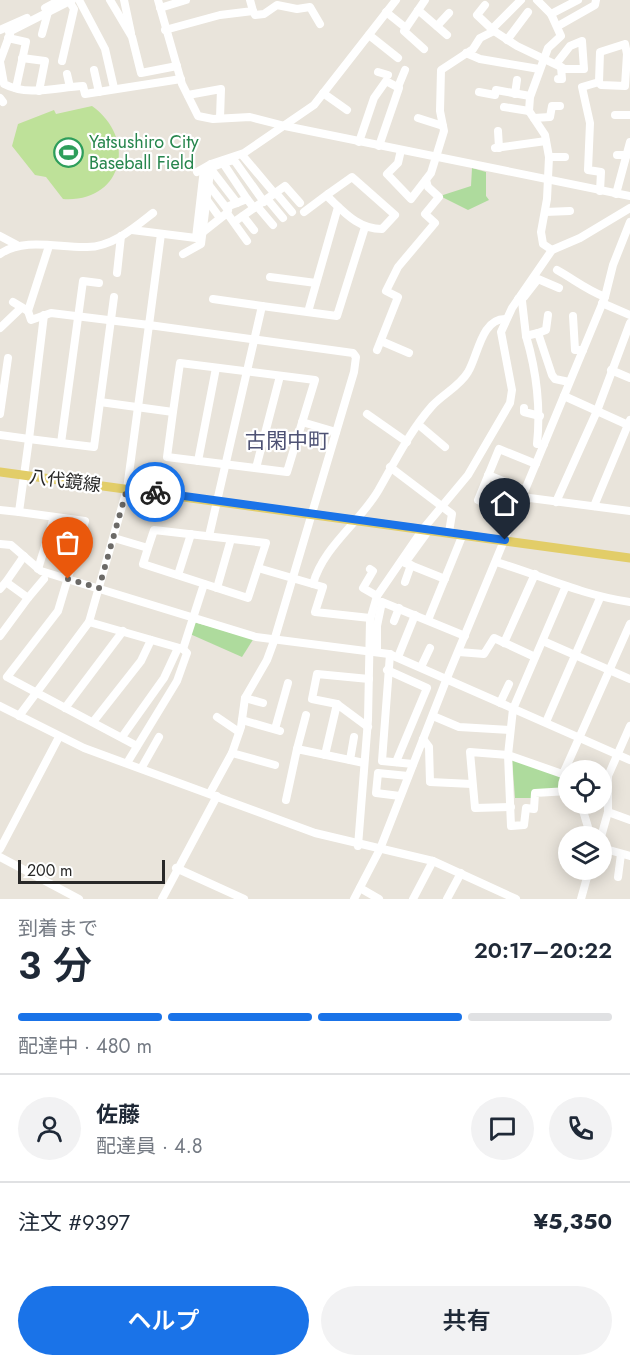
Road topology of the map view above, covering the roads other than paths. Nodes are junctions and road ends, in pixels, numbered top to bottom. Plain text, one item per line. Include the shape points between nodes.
1 (60, 0) edge
2 (79, 0) edge
3 (110, 0) edge
4 (124, 0) edge
5 (186, 0) edge
6 (251, 0) edge
7 (396, 0) edge
8 (425, 0) edge
9 (521, 0) edge
10 (537, 0) edge
11 (579, 0) edge
12 (596, 0) edge
13 (70, 1) edge
14 (159, 4) edge
15 (293, 4) edge
16 (485, 5) dead end
17 (418, 10) junction
18 (253, 11) junction
19 (48, 12) junction
20 (386, 12) junction
21 (449, 13) dead end
22 (552, 14) junction
23 (528, 15) dead end
24 (320, 24) dead end
25 (437, 26) junction
26 (558, 26) junction
27 (406, 28) junction
28 (0, 30) edge
29 (165, 30) junction
30 (493, 30) junction
31 (8, 32) junction
32 (42, 34) dead end
33 (369, 34) junction
34 (447, 35) dead end
35 (132, 37) junction
36 (507, 40) junction
37 (424, 49) dead end
38 (466, 53) junction
39 (544, 57) junction
40 (22, 58) junction
41 (399, 58) dead end
42 (0, 61) edge
43 (62, 61) dead end
44 (177, 66) junction
45 (539, 69) junction
46 (94, 70) dead end
47 (405, 70) dead end
48 (378, 72) dead end
49 (67, 74) dead end
50 (388, 76) junction
51 (181, 79) junction
52 (558, 79) dead end
53 (518, 80) dead end
54 (599, 82) junction
55 (628, 86) edge
56 (70, 87) junction
57 (398, 87) junction
58 (16, 88) junction
59 (114, 88) junction
60 (39, 91) junction
61 (99, 92) junction
62 (479, 92) dead end
63 (323, 93) junction
64 (515, 94) junction
65 (188, 95) junction
66 (530, 96) junction
67 (560, 106) dead end
68 (504, 107) dead end
69 (347, 110) dead end
70 (532, 114) junction
71 (358, 115) dead end
72 (615, 115) dead end
73 (630, 115) edge
74 (220, 118) junction
75 (418, 118) dead end
76 (367, 119) junction
77 (285, 126) junction
78 (443, 126) junction
79 (498, 131) dead end
80 (546, 141) junction
81 (359, 142) junction
82 (630, 142) edge
83 (379, 146) junction
84 (401, 150) junction
85 (618, 154) dead end
86 (242, 155) junction
87 (627, 155) junction
88 (435, 157) junction
89 (549, 157) junction
90 (565, 158) dead end
91 (234, 160) junction
92 (223, 163) junction
93 (205, 169) junction
94 (426, 180) junction
95 (548, 180) junction
96 (208, 184) junction
97 (600, 191) junction
98 (276, 193) junction
99 (328, 194) junction
100 (616, 194) junction
101 (630, 196) edge
102 (247, 199) junction
103 (207, 200) junction
104 (237, 203) junction
105 (300, 203) dead end
106 (261, 204) junction
107 (338, 207) junction
108 (630, 208) edge
109 (570, 211) dead end
110 (292, 212) dead end
111 (304, 212) dead end
112 (545, 212) junction
113 (153, 213) dead end
114 (225, 213) junction
115 (243, 216) junction
116 (283, 218) dead end
117 (234, 222) junction
118 (630, 222) edge
119 (273, 225) dead end
120 (365, 227) junction
121 (132, 230) junction
122 (254, 230) dead end
123 (203, 231) junction
124 (161, 234) junction
125 (0, 236) edge
126 (121, 236) junction
127 (627, 237) edge
128 (247, 241) dead end
129 (17, 245) junction
130 (49, 246) junction
131 (552, 250) junction
132 (0, 254) edge
133 (183, 254) dead end
134 (557, 270) dead end
135 (117, 273) dead end
136 (270, 277) dead end
137 (99, 283) dead end
138 (316, 283) junction
139 (559, 288) dead end
140 (114, 297) dead end
141 (213, 299) dead end
142 (520, 300) junction
143 (604, 300) junction
144 (13, 302) dead end
145 (262, 306) junction
146 (24, 310) junction
147 (308, 312) junction
148 (44, 315) junction
149 (548, 315) dead end
150 (630, 315) edge
151 (77, 316) junction
152 (571, 318) dead end
153 (505, 319) junction
154 (111, 321) junction
155 (630, 323) edge
156 (149, 325) junction
157 (0, 328) edge
158 (538, 333) junction
159 (526, 336) junction
160 (255, 339) junction
161 (381, 341) junction
162 (377, 350) dead end
163 (583, 350) junction
164 (409, 353) dead end
165 (8, 358) dead end
166 (216, 369) junction
167 (611, 370) junction
168 (247, 372) junction
169 (280, 376) junction
170 (630, 378) edge
171 (570, 382) junction
172 (564, 396) junction
173 (100, 402) junction
174 (139, 407) junction
175 (173, 411) junction
176 (597, 411) junction
177 (524, 412) dead end
178 (0, 414) edge
179 (367, 414) dead end
180 (540, 416) junction
181 (302, 422) junction
182 (629, 423) edge
183 (419, 424) junction
184 (336, 432) junction
185 (0, 435) edge
186 (29, 439) junction
187 (407, 442) junction
188 (61, 443) junction
189 (544, 444) junction
190 (445, 447) dead end
191 (198, 461) junction
192 (226, 464) junction
193 (536, 464) junction
194 (390, 467) junction
195 (256, 468) junction
196 (0, 472) edge
197 (489, 475) junction
198 (24, 476) junction
199 (127, 489) junction
200 (524, 494) junction
201 (218, 500) junction
202 (556, 502) junction
203 (442, 506) junction
204 (594, 506) junction
205 (0, 510) edge
206 (630, 511) edge
207 (19, 512) junction
208 (311, 513) junction
209 (515, 515) junction
210 (54, 517) junction
211 (355, 519) junction
212 (426, 529) junction
213 (449, 532) junction
214 (190, 534) junction
215 (463, 534) junction
216 (209, 536) junction
217 (114, 538) junction
218 (231, 539) junction
219 (505, 540) junction
220 (0, 543) edge
221 (148, 548) junction
222 (24, 556) junction
223 (630, 558) edge
224 (496, 562) junction
225 (411, 565) junction
226 (258, 568) junction
227 (38, 569) junction
228 (370, 569) dead end
229 (535, 574) junction
230 (178, 576) junction
231 (292, 577) junction
232 (44, 579) dead end
233 (68, 579) junction
234 (445, 579) junction
235 (405, 582) dead end
236 (204, 584) junction
237 (313, 584) junction
238 (3, 585) edge
239 (99, 588) junction
240 (217, 588) junction
241 (565, 588) junction
242 (377, 597) junction
243 (600, 597) junction
244 (28, 598) junction
245 (630, 602) edge
246 (399, 608) junction
247 (415, 615) junction
248 (193, 617) junction
249 (370, 618) junction
250 (428, 620) junction
251 (394, 621) dead end
252 (89, 622) junction
253 (630, 624) edge
254 (123, 632) junction
255 (0, 635) edge
256 (465, 636) junction
257 (151, 640) junction
258 (274, 641) junction
259 (543, 641) junction
260 (504, 643) junction
261 (180, 648) junction
262 (430, 648) dead end
263 (373, 652) junction
264 (459, 652) junction
265 (390, 654) junction
266 (575, 655) junction
267 (398, 657) junction
268 (535, 657) junction
269 (421, 667) junction
270 (387, 670) junction
271 (609, 670) junction
272 (447, 678) junction
273 (369, 679) junction
274 (630, 679) edge
275 (288, 683) dead end
276 (509, 684) dead end
277 (37, 693) junction
278 (244, 698) junction
279 (263, 703) dead end
280 (500, 703) junction
281 (337, 704) junction
282 (0, 706) edge
283 (65, 708) junction
284 (513, 709) junction
285 (306, 715) dead end
286 (19, 716) junction
287 (433, 716) junction
288 (217, 717) dead end
289 (242, 720) junction
290 (93, 722) junction
291 (546, 722) junction
292 (630, 726) edge
293 (368, 727) junction
294 (510, 730) junction
295 (239, 732) junction
296 (579, 736) junction
297 (59, 737) junction
298 (122, 737) junction
299 (159, 737) dead end
300 (354, 737) dead end
301 (423, 739) junction
302 (137, 746) junction
303 (297, 749) junction
304 (232, 753) junction
305 (325, 755) junction
306 (508, 755) junction
307 (617, 755) junction
308 (350, 760) junction
309 (571, 760) edge
310 (630, 760) edge
311 (396, 762) junction
312 (127, 763) junction
313 (364, 763) junction
314 (413, 764) junction
315 (275, 765) dead end
316 (142, 767) junction
317 (612, 767) edge
318 (558, 772) edge
319 (408, 776) junction
320 (472, 784) junction
321 (558, 792) edge
322 (213, 794) junction
323 (400, 796) junction
324 (286, 800) dead end
325 (511, 807) junction
326 (612, 813) edge
327 (629, 818) edge
328 (358, 846) junction
329 (0, 849) edge
330 (380, 849) junction
331 (612, 851) edge
332 (621, 854) junction
333 (630, 856) edge
334 (0, 857) edge
335 (433, 861) junction
336 (177, 868) junction
337 (461, 873) junction
338 (618, 877) dead end
339 (587, 880) edge
340 (360, 888) junction
341 (80, 899) edge
342 (162, 899) edge
343 (244, 899) edge
344 (354, 899) edge
345 (378, 899) edge
346 (413, 899) edge
347 (447, 899) edge
348 (516, 899) edge
349 (581, 899) edge

1 - 31 street
2 - 59 street via 105,49
3 - 35 street
4 - 35 street
5 - 14 street
6 - 18 street
7 - 20 street
8 - 17 street
9 - 30 street
10 - 22 street
11 - 22 street
12 - 26 street via 595,5
13 - 19 street
13 - 43 street via 74,9
14 - 29 street
15 - 18 street via 277,5 264,14 255,15
15 - 24 street via 310,8
16 - 30 street via 477,15
17 - 25 street
17 - 27 street
18 - 29 street via 220,15
19 - 31 street
19 - 32 street
20 - 27 street
20 - 33 street
21 - 25 street
22 - 26 street
23 - 36 street
25 - 34 street
26 - 39 street via 561,36
27 - 37 street via 404,31
28 - 31 street
29 - 44 street
30 - 36 street
30 - 38 street
31 - 40 street via 26,42
31 - 42 street
33 - 41 street
33 - 63 street
35 - 44 street via 141,73
36 - 39 street
38 - 45 street
38 - 78 street via 441,70
39 - 45 street
39 - 52 street via 559,65 562,79
40 - 58 street
40 - 60 street via 45,61
42 - 58 street via 4,84
44 - 51 street
45 - 66 street
46 - 61 street
47 - 57 street
48 - 50 street
49 - 56 street
50 - 57 street
50 - 76 street via 372,94
51 - 59 street
51 - 65 street
53 - 64 street
54 - 55 street
54 - 55 street via 600,52 624,44
54 - 97 street via 582,87 590,123 588,170 601,172
56 - 60 street
56 - 61 street via 83,86 85,94
57 - 83 street
58 - 60 street
59 - 61 street
62 - 64 street
63 - 69 street
63 - 77 street via 314,105
64 - 66 street
65 - 74 street via 198,116
65 - 74 street via 221,89
66 - 70 street
67 - 70 street via 552,106 550,117
68 - 70 street
70 - 80 street
71 - 76 street
72 - 73 street
74 - 77 street via 250,117
75 - 78 street
76 - 81 street
77 - 81 street
77 - 86 street
78 - 88 street
79 - 80 street via 497,148
80 - 89 street
81 - 83 street
82 - 87 street
83 - 84 street
84 - 88 street
84 - 94 street via 398,163 387,174 411,199
85 - 87 street
86 - 91 street
86 - 93 street
86 - 98 street
87 - 100 street
88 - 94 street
88 - 95 street
89 - 90 street
89 - 95 street
91 - 92 street
91 - 106 street
92 - 93 street
92 - 102 street
93 - 96 street
93 - 104 street
93 - 124 street via 196,238
94 - 161 street via 439,197 425,214 435,223 398,267 386,291 398,297
95 - 97 street
95 - 112 street
96 - 103 street
96 - 114 street
97 - 100 street
98 - 105 street via 285,186
98 - 106 street
98 - 110 street
99 - 107 street
99 - 111 street
99 - 120 street via 352,177 395,215 382,229
100 - 101 street
102 - 104 street
102 - 106 street
103 - 114 street
103 - 123 street
104 - 114 street
106 - 115 street
106 - 116 street
106 - 119 street
107 - 120 street
107 - 138 street
108 - 131 street
109 - 112 street
112 - 131 street via 543,244
113 - 121 street
114 - 117 street
114 - 123 street
115 - 117 street
115 - 122 street
117 - 128 street
118 - 127 street
120 - 147 street via 337,316
121 - 124 street
121 - 126 street
123 - 133 street via 201,244
124 - 156 street
125 - 129 street
126 - 130 street via 88,247
126 - 135 street
127 - 143 street
129 - 130 street
129 - 132 street
130 - 146 street
131 - 142 street
134 - 143 street
136 - 138 street
137 - 151 street via 83,281
138 - 147 street
139 - 142 street via 538,279
140 - 154 street
141 - 145 street
142 - 153 street
142 - 159 street
143 - 150 street
143 - 163 street
144 - 146 street
145 - 147 street
145 - 160 street
146 - 148 street via 31,320
146 - 157 street
148 - 151 street
148 - 186 street
149 - 158 street via 546,330
151 - 154 street
151 - 188 street
152 - 163 street via 575,350
153 - 183 street via 492,323 479,342 468,373 433,405
153 - 203 street via 501,332 512,390 510,403 474,466
154 - 156 street
154 - 173 street
155 - 167 street
156 - 160 street
156 - 174 street
158 - 159 street
158 - 171 street via 552,375
159 - 180 street via 539,386
160 - 168 street
160 - 184 street via 353,353 356,363
161 - 162 street
161 - 164 street
163 - 171 street
165 - 178 street
166 - 168 street
166 - 175 street via 180,363
166 - 191 street
167 - 170 street
167 - 176 street
168 - 169 street
168 - 192 street
169 - 181 street via 315,380
169 - 195 street
171 - 172 street
172 - 176 street
172 - 189 street
173 - 174 street
173 - 188 street via 94,447
174 - 175 street
174 - 199 street
175 - 191 street via 167,457
176 - 182 street
176 - 202 street
177 - 180 street
179 - 187 street
180 - 189 street via 537,444
181 - 184 street
181 - 195 street via 286,472
182 - 204 street
183 - 187 street
183 - 190 street
184 - 208 street
185 - 186 street
186 - 188 street
186 - 198 street
187 - 194 street
189 - 193 street
191 - 192 street
192 - 195 street
192 - 201 street
193 - 197 street via 499,450
193 - 200 street
194 - 203 street
194 - 211 street
196 - 198 main road, 八代鏡線
197 - 200 street
197 - 209 street via 478,500
198 - 199 main road, 八代鏡線
198 - 207 street
199 - 201 main road, 八代鏡線
199 - 217 street
200 - 202 street
200 - 209 street
201 - 208 main road, 八代鏡線
201 - 216 street
202 - 204 street
203 - 212 street
203 - 213 street via 452,514
204 - 206 street
205 - 207 street
207 - 210 street
208 - 211 main road, 八代鏡線
208 - 231 street
209 - 219 street
210 - 227 street
210 - 233 street via 85,521
211 - 212 main road, 八代鏡線
211 - 237 street via 318,566
212 - 213 main road, 八代鏡線
212 - 225 street via 405,563
212 - 242 street
213 - 215 main road, 八代鏡線
214 - 216 street
214 - 221 street via 154,530
214 - 230 street
215 - 219 main road, 八代鏡線
215 - 234 street
216 - 218 street
217 - 221 street
217 - 239 street
218 - 226 street via 266,543
218 - 240 street
219 - 223 main road, 八代鏡線
219 - 224 street
220 - 222 street via 11,545
221 - 230 street via 143,564
222 - 227 street
222 - 238 street
224 - 229 street
224 - 256 street
225 - 234 street
225 - 235 street
226 - 231 street
226 - 240 street via 248,598
227 - 233 street
228 - 242 street via 374,572 363,588
229 - 241 street
229 - 260 street
230 - 236 street
231 - 237 street
231 - 258 street
232 - 244 street
233 - 239 street
233 - 277 street via 58,611 7,677
234 - 250 street
236 - 240 street
236 - 248 street
237 - 249 street via 323,586 315,612
238 - 244 street
239 - 248 street
239 - 252 street
241 - 243 street
241 - 259 street
242 - 249 street
243 - 245 street
243 - 266 street
244 - 255 street
246 - 247 street
246 - 251 street
246 - 263 street via 382,602
247 - 250 street
247 - 267 street
248 - 258 street
248 - 261 street
249 - 263 street
250 - 256 street
252 - 254 street
252 - 277 street
253 - 271 street
254 - 257 street
254 - 283 street
256 - 264 street
257 - 261 street
257 - 290 street via 141,661
258 - 263 street
258 - 278 street
259 - 266 street
259 - 268 street
260 - 264 street via 494,638 484,654
260 - 268 street
261 - 298 street
261 - 302 street via 187,653 177,681
262 - 269 street
263 - 265 street
263 - 273 street
264 - 272 street
265 - 267 street
265 - 270 street
266 - 271 street
266 - 291 street
267 - 269 street
268 - 284 street
269 - 272 street
270 - 311 street via 382,760
270 - 311 street via 427,688
271 - 274 street
271 - 296 street
272 - 280 street
272 - 287 street
273 - 281 street via 317,674 312,699
273 - 293 street
275 - 289 street via 278,730
276 - 280 street
277 - 283 street
277 - 286 street
278 - 279 street
278 - 289 street
280 - 284 street
281 - 293 street
281 - 305 street
282 - 286 street
283 - 290 street
284 - 291 street
284 - 294 street
285 - 303 street
286 - 297 street
287 - 294 street via 459,727
287 - 301 street
288 - 295 street
289 - 295 street
290 - 298 street
291 - 296 street
292 - 307 street
293 - 313 street
294 - 306 street
295 - 304 street
296 - 307 street
296 - 309 street
297 - 312 street
297 - 329 street
298 - 302 street
299 - 316 street
300 - 308 street
301 - 314 street
301 - 320 street via 429,747 430,782
302 - 312 street
303 - 305 street
303 - 324 street
304 - 315 street
304 - 322 street
305 - 308 street
306 - 318 street
306 - 320 street via 470,752
306 - 325 street
307 - 310 street
307 - 317 street
308 - 313 street
311 - 314 street
312 - 316 street
313 - 328 street
314 - 319 street
316 - 322 street
319 - 323 street
319 - 323 street via 378,773 376,793
320 - 325 street via 475,808
321 - 325 street via 535,793 534,809 526,808 524,825 511,826
322 - 328 street
322 - 336 street
323 - 330 street
326 - 327 street
328 - 330 street
330 - 335 street
330 - 340 street
331 - 332 street
332 - 333 street
332 - 338 street
334 - 341 street
335 - 337 street
335 - 346 street
336 - 342 street
336 - 343 street
337 - 347 street
337 - 348 street
339 - 349 street
340 - 344 street
340 - 345 street

